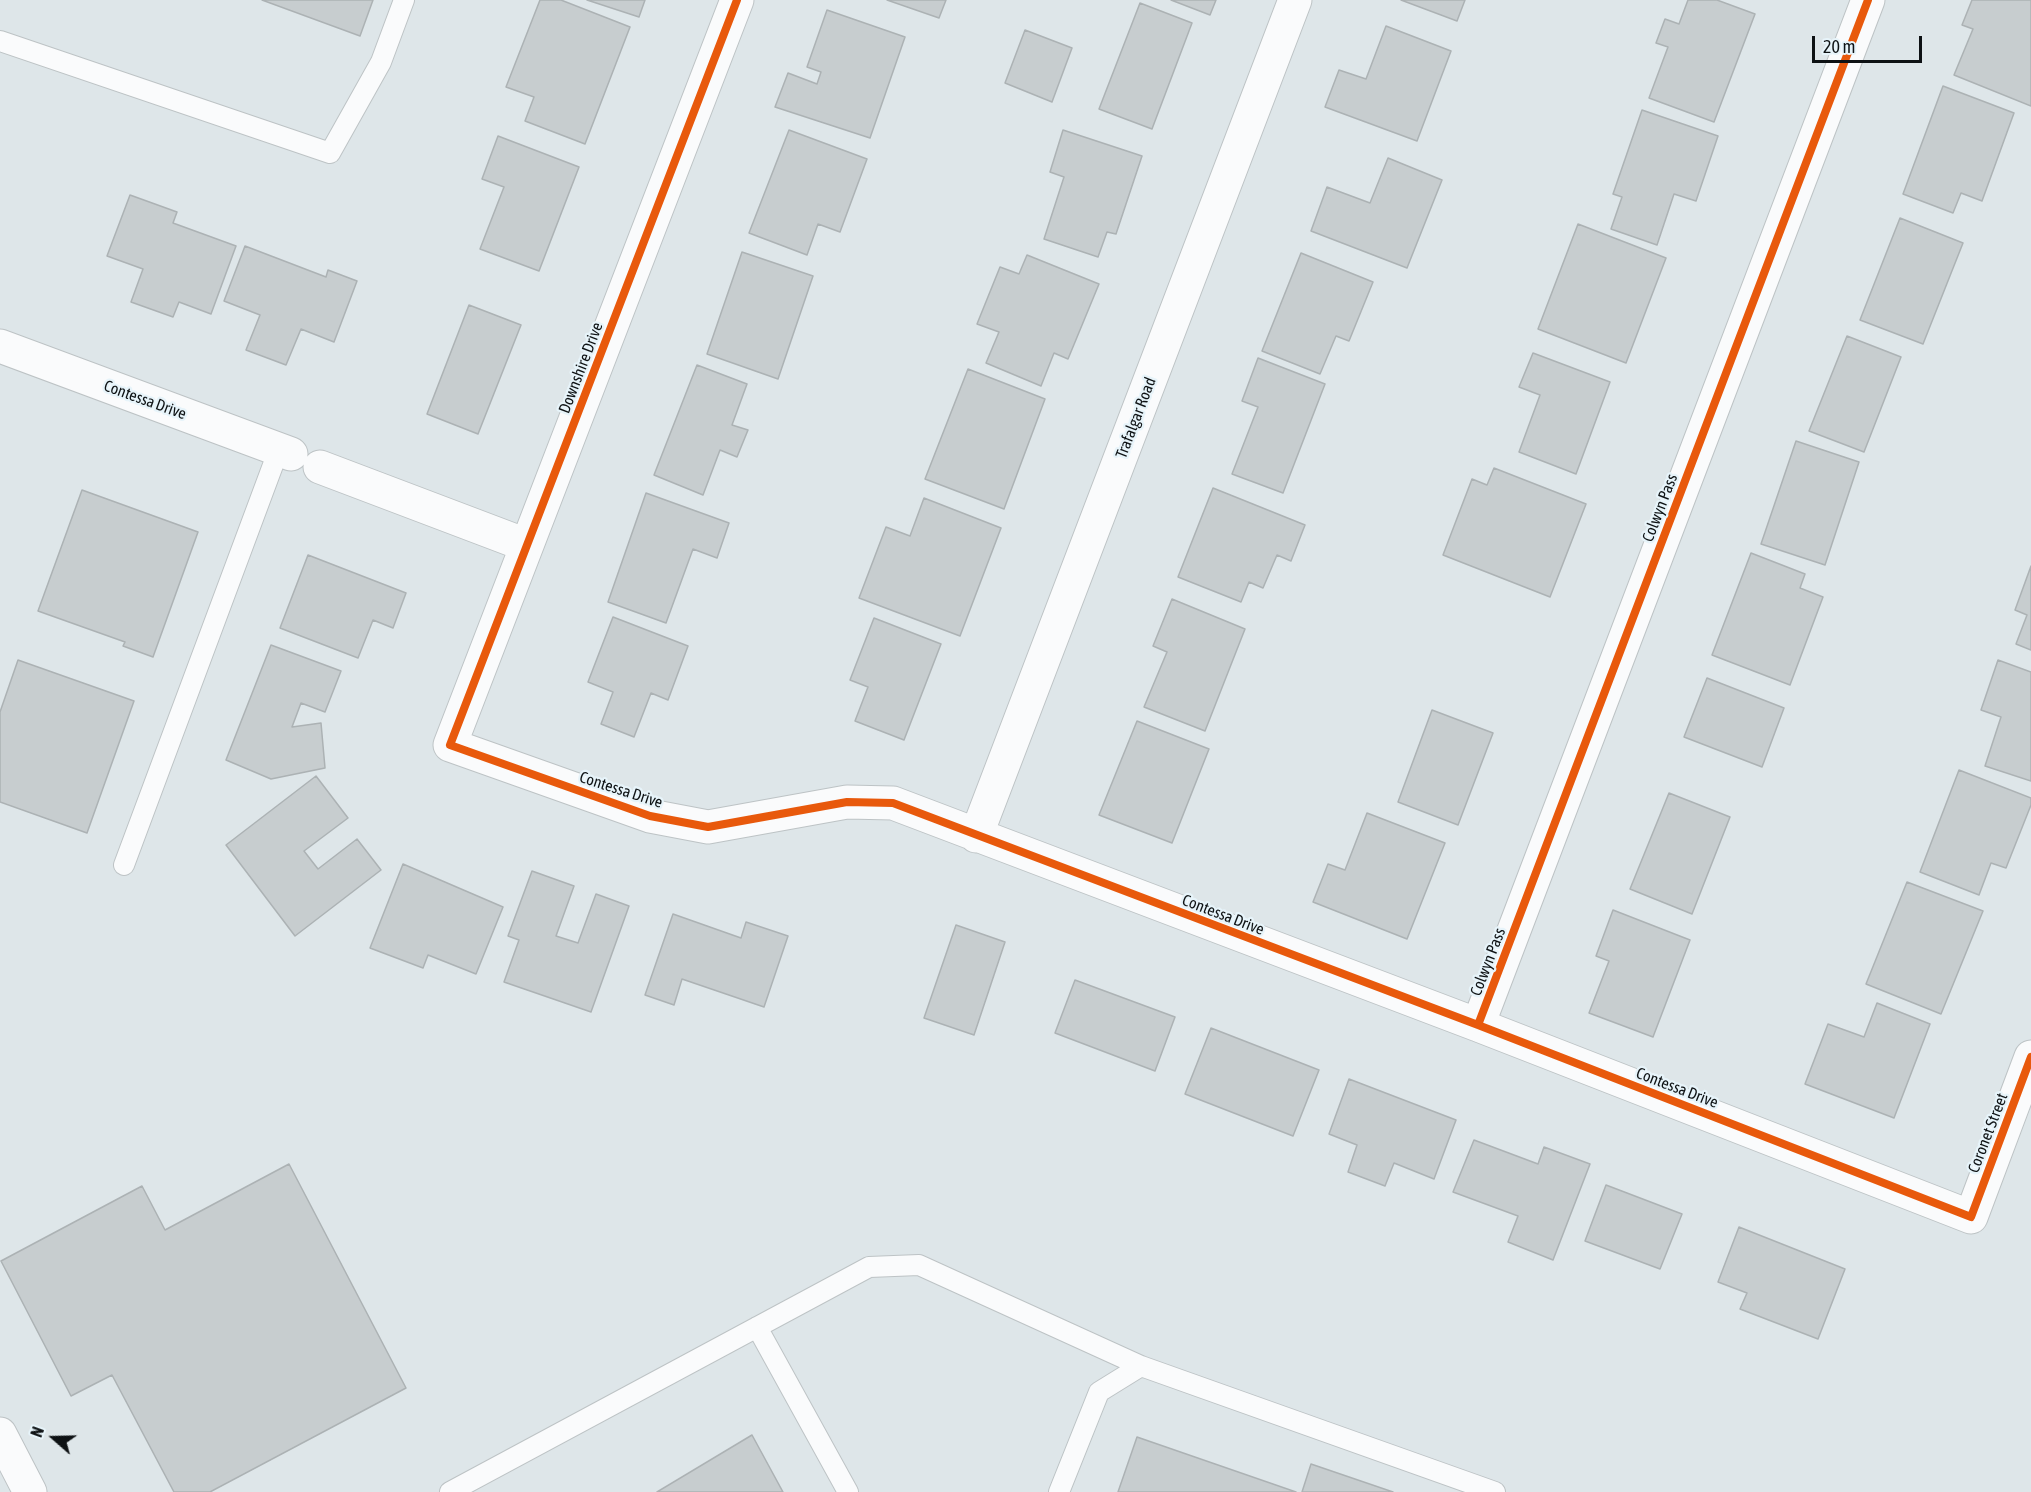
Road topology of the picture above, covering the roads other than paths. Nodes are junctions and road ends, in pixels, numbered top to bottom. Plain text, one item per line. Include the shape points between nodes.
1 (404, 0) edge
2 (737, 0) edge
3 (1295, 0) edge
4 (1868, 0) edge
5 (0, 41) edge
6 (0, 346) edge
7 (285, 451) joint
8 (320, 466) dead end
9 (526, 546) junction
10 (450, 745) joint
11 (976, 836) junction
12 (124, 865) dead end
13 (1478, 1025) junction
14 (2031, 1057) edge
15 (1971, 1217) joint
16 (758, 1327) junction
17 (1141, 1366) junction
18 (0, 1434) edge
19 (30, 1492) edge
20 (450, 1492) edge
21 (848, 1492) edge
22 (1059, 1492) edge
23 (1494, 1492) edge

1 - 5 lane via 381,62 330,153
2 - 9 street, Downshire Drive
3 - 11 street, Trafalgar Road
4 - 13 street, Colwyn Pass
6 - 7 street, Contessa Drive
7 - 12 lane
8 - 9 street
9 - 10 street, Downshire Drive
10 - 11 street, Contessa Drive via 650,816 708,827 847,802 892,803
11 - 13 street, Contessa Drive
13 - 15 street, Contessa Drive
14 - 15 street, Coronet Street
16 - 17 lane via 869,1267 919,1265
16 - 20 lane
16 - 21 lane
17 - 22 lane via 1099,1392
17 - 23 lane
18 - 19 street

